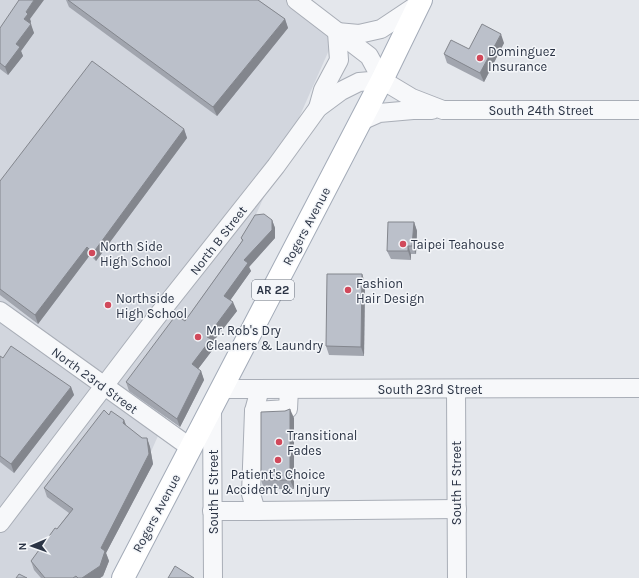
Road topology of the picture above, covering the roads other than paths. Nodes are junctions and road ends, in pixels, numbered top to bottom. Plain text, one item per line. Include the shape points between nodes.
1 (296, 0) edge
2 (420, 1) edge
3 (337, 32) junction
4 (382, 80) junction
5 (318, 108) junction
6 (443, 110) junction
7 (639, 110) edge
8 (361, 121) junction
9 (0, 311) edge
10 (104, 386) junction
11 (639, 388) edge
12 (260, 389) junction
13 (289, 389) junction
14 (456, 389) junction
15 (217, 398) junction
16 (254, 411) junction
17 (191, 448) junction
18 (457, 509) junction
19 (212, 511) junction
20 (256, 511) junction
21 (0, 523) edge
22 (122, 578) edge
23 (213, 578) edge
24 (457, 578) edge

1 - 3 street
2 - 3 street via 380,29 359,34
2 - 4 main road, Rogers Avenue / AR 22
3 - 4 street via 369,56
3 - 5 street via 339,60 323,90
4 - 5 street, North B Street via 359,82 341,91
4 - 6 street, South 24th Street via 412,98
4 - 8 main road, Rogers Avenue / AR 22
5 - 10 street, North B Street via 276,166
6 - 7 street, South 24th Street
6 - 8 street, South 24th Street via 379,113
8 - 15 main road, Rogers Avenue / AR 22
9 - 10 street, North 23rd Street
10 - 17 street, North 23rd Street
10 - 21 street, North B Street
11 - 14 street, South 23rd Street
12 - 13 street, South 23rd Street
12 - 15 street, South 23rd Street
12 - 16 street
13 - 14 street, South 23rd Street
13 - 16 street via 288,409
14 - 18 street, South F Street
15 - 17 main road, Rogers Avenue / AR 22
15 - 19 street, South E Street
16 - 20 street via 251,494
17 - 22 main road, Rogers Avenue / AR 22
18 - 20 street
18 - 24 street, South F Street
19 - 20 street
19 - 23 street, South E Street

